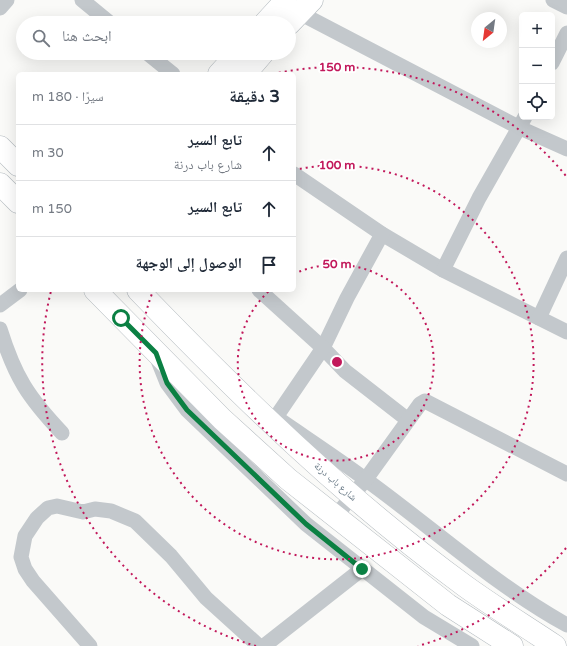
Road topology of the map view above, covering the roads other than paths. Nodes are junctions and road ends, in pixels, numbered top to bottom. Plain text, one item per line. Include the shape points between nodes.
1 (7, 0) edge
2 (82, 0) edge
3 (553, 0) edge
4 (567, 7) edge
5 (0, 8) edge
6 (294, 8) edge
7 (101, 16) edge
8 (279, 16) edge
9 (567, 33) edge
10 (555, 57) edge
11 (156, 60) edge
12 (232, 60) edge
13 (257, 60) edge
14 (171, 72) edge
15 (221, 72) edge
16 (247, 72) edge
17 (522, 122) edge
18 (0, 147) edge
19 (567, 149) edge
20 (16, 163) edge
21 (296, 175) edge
22 (0, 184) edge
23 (16, 200) edge
24 (382, 234) junction
25 (567, 258) edge
26 (443, 270) junction
27 (17, 292) edge
28 (97, 292) edge
29 (140, 292) edge
30 (261, 292) edge
31 (0, 305) edge
32 (539, 318) junction
33 (0, 329) edge
34 (567, 332) edge
35 (323, 348) junction
36 (156, 353) junction
37 (269, 415) junction
38 (408, 420) junction
39 (62, 433) dead end
40 (567, 474) edge
41 (359, 487) junction
42 (335, 517) junction
43 (362, 569) junction
44 (567, 625) edge
45 (90, 646) edge
46 (259, 646) edge
47 (264, 646) edge
48 (472, 646) edge
49 (512, 646) edge
50 (556, 646) edge

1 - 5 street
2 - 7 street
3 - 4 street
6 - 8 main road
6 - 17 street
9 - 10 street
11 - 14 street
12 - 15 main road
13 - 16 main road
17 - 19 street
17 - 26 street via 479,198
18 - 20 main road
21 - 24 street
22 - 23 main road
24 - 26 street
24 - 35 street
25 - 32 street
26 - 32 street
27 - 31 street
28 - 36 main road
29 - 37 main road, شارع باب درنة via 236,390
30 - 35 street
32 - 34 street
33 - 39 street via 15,371 27,393
35 - 37 street
35 - 38 street via 345,371
36 - 42 main road via 288,479
36 - 43 street via 167,383 187,410 306,524
37 - 41 main road, شارع باب درنة
38 - 40 street via 425,401
38 - 41 street
41 - 42 street
41 - 44 street via 450,546 536,608
41 - 50 main road, شارع باب درنة via 413,546 465,586
42 - 49 main road via 448,605
43 - 47 street
43 - 48 street via 424,616
45 - 46 street via 33,581 21,557 25,536 37,518 48,508 57,506 83,512 95,509 111,511 135,521 171,556 206,598

